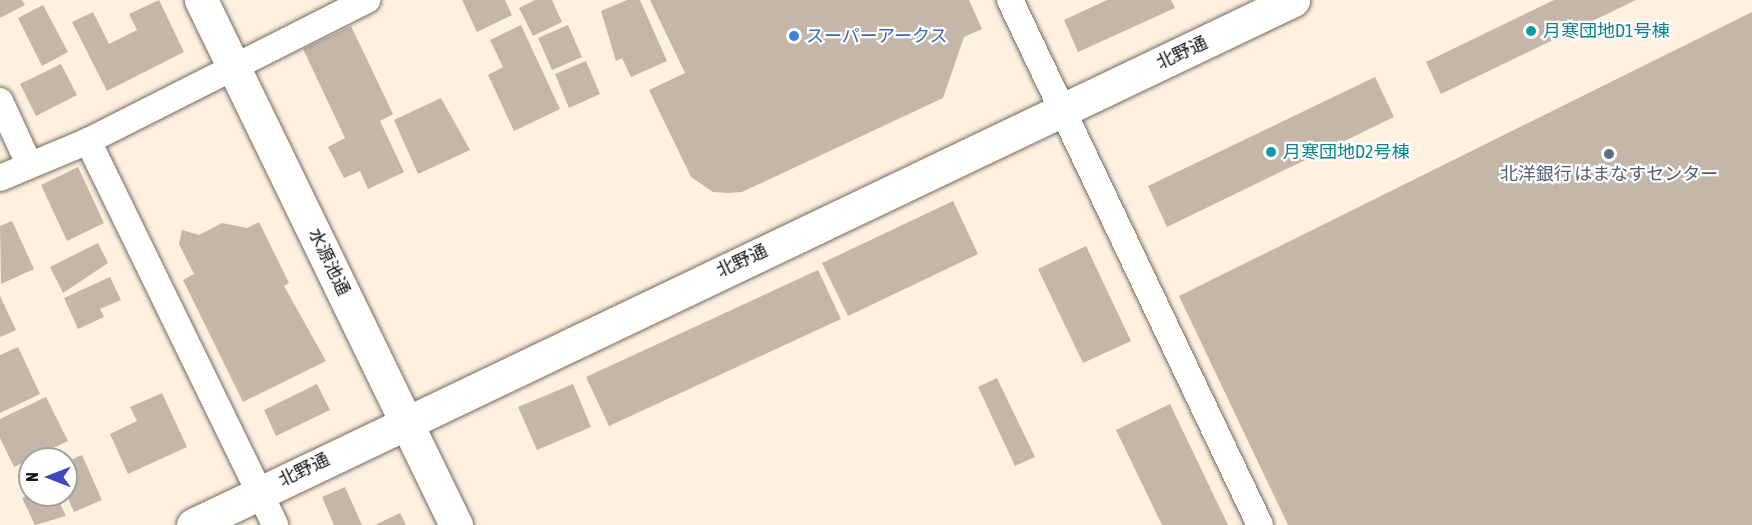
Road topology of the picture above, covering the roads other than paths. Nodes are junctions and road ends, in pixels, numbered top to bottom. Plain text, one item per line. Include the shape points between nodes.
1 (201, 0) edge
2 (367, 0) edge
3 (1010, 0) edge
4 (1287, 1) edge
5 (234, 66) junction
6 (0, 101) edge
7 (1062, 110) junction
8 (88, 141) junction
9 (29, 164) junction
10 (0, 178) edge
11 (408, 421) junction
12 (259, 492) junction
13 (193, 525) edge
14 (275, 525) edge
15 (456, 525) edge
16 (1260, 525) edge

1 - 5 street, 水源池通
2 - 5 street
3 - 7 street
4 - 7 street, 北野通
5 - 8 street
5 - 11 street, 水源池通
6 - 9 street
7 - 11 street, 北野通
7 - 16 street
8 - 9 street
8 - 12 street
9 - 10 street
11 - 12 street, 北野通
11 - 15 street, 水源池通
12 - 13 street, 北野通
12 - 14 street

